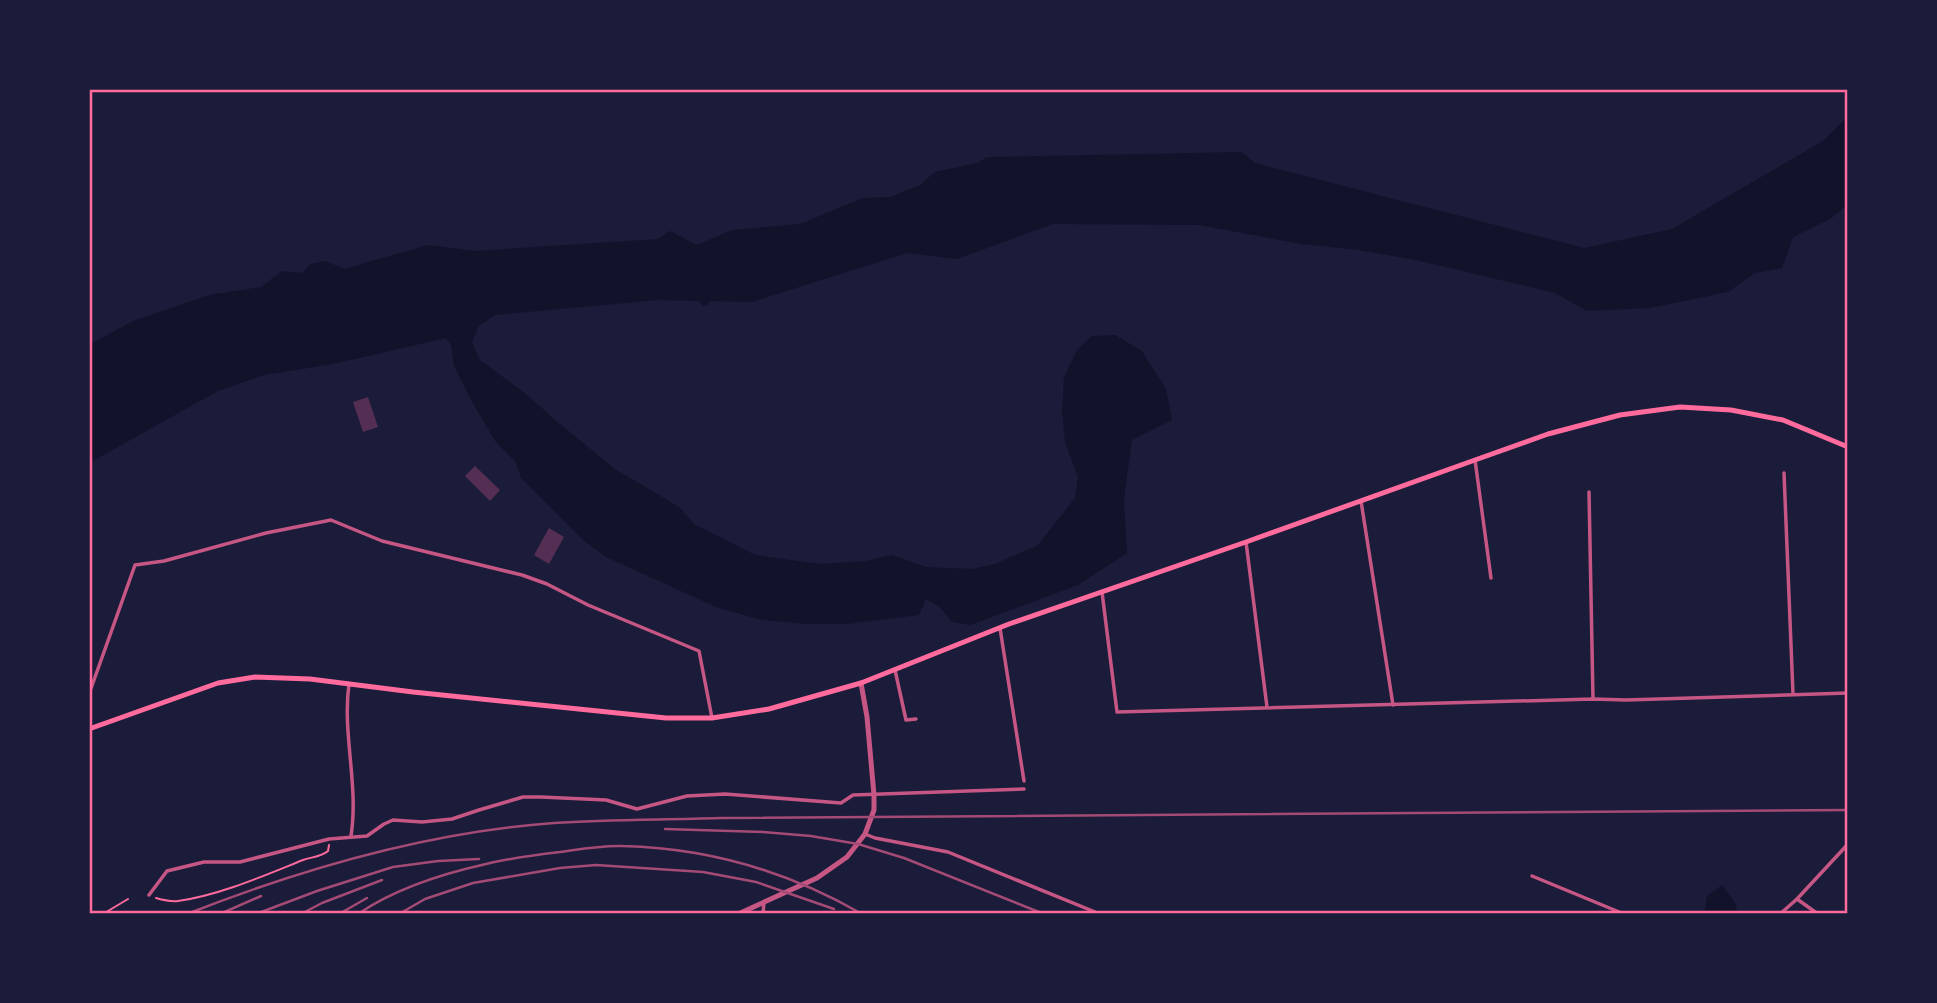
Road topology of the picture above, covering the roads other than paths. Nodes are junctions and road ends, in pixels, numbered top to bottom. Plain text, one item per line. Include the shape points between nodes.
1 (1848, 447) edge
2 (1475, 460) junction
3 (1784, 473) dead end
4 (1589, 492) dead end
5 (1361, 501) junction
6 (1246, 542) junction
7 (1491, 578) dead end
8 (1102, 592) junction
9 (1000, 628) junction
10 (895, 670) junction
11 (861, 682) junction
12 (349, 684) junction
13 (1848, 692) edge
14 (89, 694) edge
15 (1793, 694) junction
16 (1593, 699) junction
17 (1392, 705) junction
18 (1267, 708) junction
19 (712, 718) junction
20 (916, 719) dead end
21 (89, 729) edge
22 (1024, 781) dead end
23 (1024, 789) dead end
24 (874, 795) junction
25 (865, 834) junction
26 (351, 836) junction
27 (1848, 844) edge
28 (1532, 876) dead end
29 (149, 895) road end
30 (1797, 900) junction
31 (764, 902) junction
32 (738, 914) edge
33 (763, 914) edge
34 (1100, 914) edge
35 (1624, 914) edge
36 (1780, 914) edge
37 (1818, 914) edge

1 - 2 main road via 1783,420 1680,407 1620,415
2 - 5 main road
2 - 7 street
3 - 15 street
4 - 16 street
5 - 6 main road
5 - 17 street
6 - 8 main road
6 - 18 street
8 - 9 main road
8 - 18 street via 1117,712
9 - 10 main road
9 - 22 street
10 - 11 main road
10 - 20 street via 906,720
11 - 19 main road via 769,709
11 - 24 street
12 - 19 main road via 653,717
12 - 21 main road via 255,677 218,683
12 - 26 street via 346,702 355,813
13 - 15 street
14 - 19 street via 135,565 331,520 382,541 522,575 699,651
15 - 16 street
16 - 17 street
17 - 18 street
23 - 24 street
24 - 25 street
24 - 26 street via 853,795 841,803 725,794 687,796 637,809 606,800 523,797 452,819 393,820 367,836
25 - 31 street via 832,868
25 - 34 street via 948,852
26 - 29 street via 240,862 204,862 167,871
27 - 30 street
28 - 35 street
30 - 36 street
30 - 37 street
31 - 32 street
31 - 33 street

